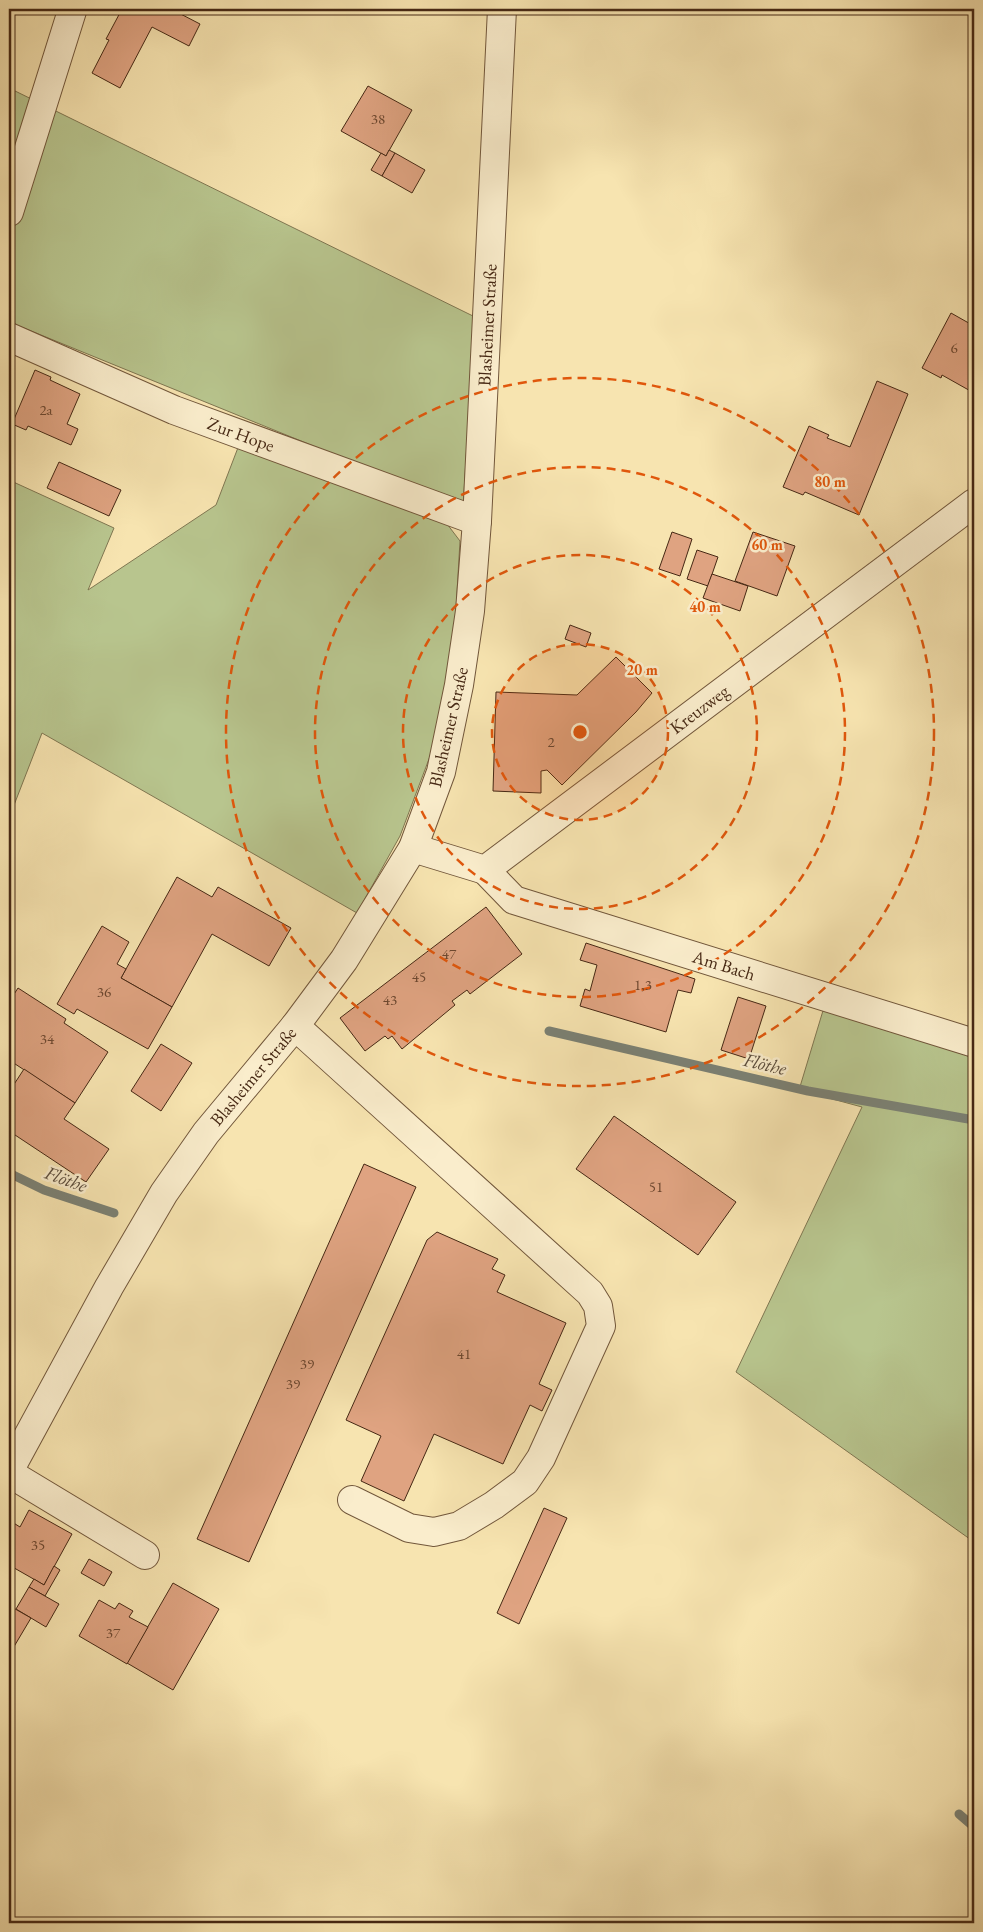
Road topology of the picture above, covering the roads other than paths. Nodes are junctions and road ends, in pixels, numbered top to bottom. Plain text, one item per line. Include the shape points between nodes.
1 (502, 9) edge
2 (72, 11) dead end
3 (9, 212) edge
4 (9, 336) edge
5 (974, 503) edge
6 (477, 521) junction
7 (413, 848) junction
8 (484, 870) junction
9 (295, 1026) junction
10 (974, 1043) edge
11 (9, 1472) edge
12 (352, 1500) dead end
13 (145, 1555) dead end

1 - 6 street, Blasheimer Straße
2 - 3 street
4 - 6 street, Zur Hope via 174,410
5 - 8 street, Kreuzweg
6 - 7 street, Blasheimer Straße via 470,611 459,685 441,772
7 - 8 street
7 - 9 street, Blasheimer Straße via 344,960
8 - 10 street, Am Bach via 514,900
9 - 11 street, Blasheimer Straße via 206,1133 164,1193
9 - 12 street via 590,1293 598,1306 601,1326 541,1458 525,1482 494,1504 459,1526 434,1532 409,1528
11 - 13 street

